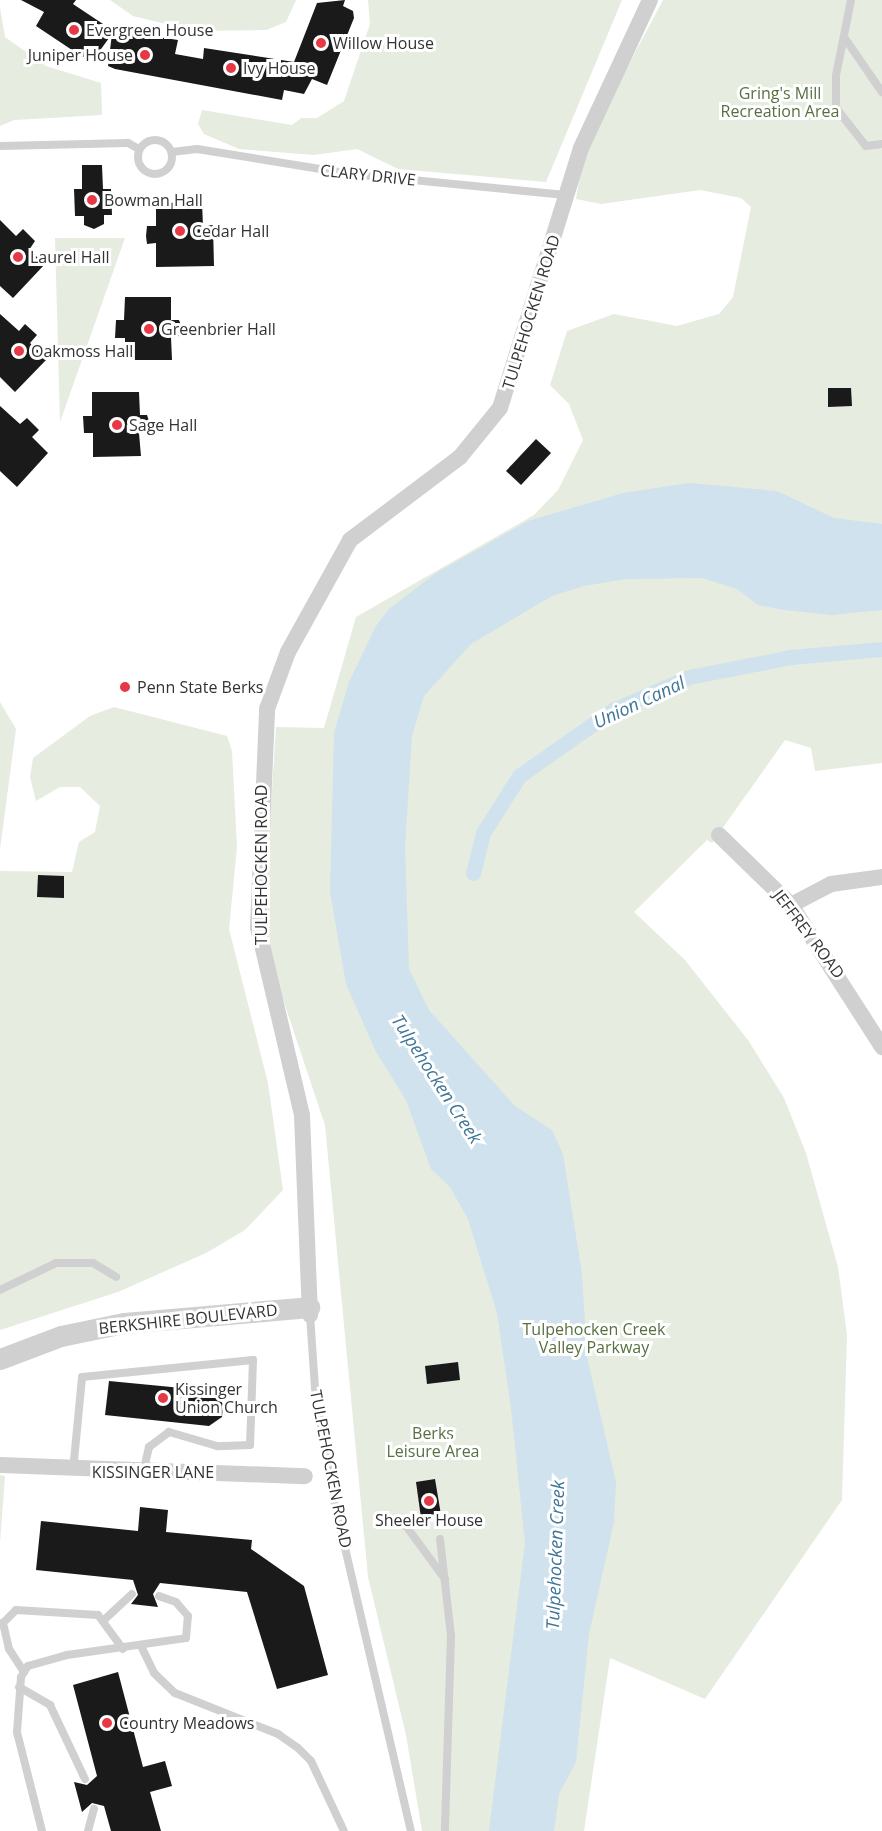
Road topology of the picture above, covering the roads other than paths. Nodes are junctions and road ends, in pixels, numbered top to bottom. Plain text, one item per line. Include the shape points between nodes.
1 (650, 0) edge
2 (851, 0) edge
3 (844, 37) junction
4 (882, 92) edge
5 (882, 144) edge
6 (0, 146) edge
7 (140, 149) junction
8 (172, 152) junction
9 (566, 195) junction
10 (719, 834) dead end
11 (882, 877) edge
12 (791, 905) junction
13 (882, 1047) edge
14 (116, 1276) dead end
15 (0, 1290) edge
16 (310, 1311) junction
17 (0, 1359) edge
18 (0, 1465) edge
19 (73, 1471) junction
20 (143, 1474) junction
21 (305, 1476) dead end
22 (406, 1526) dead end
23 (440, 1539) dead end
24 (445, 1579) junction
25 (132, 1594) dead end
26 (159, 1596) dead end
27 (104, 1620) junction
28 (142, 1648) junction
29 (123, 1650) junction
30 (24, 1672) junction
31 (19, 1687) junction
32 (85, 1779) dead end
33 (94, 1809) dead end
34 (42, 1831) edge
35 (88, 1831) edge
36 (344, 1831) edge
37 (411, 1831) edge
38 (445, 1831) edge

1 - 9 street, TULPEHOCKEN ROAD via 604,91
2 - 3 lane
3 - 4 lane
3 - 5 lane via 836,108 866,146
6 - 7 lane via 128,143
7 - 8 lane via 154,140
7 - 8 lane via 140,167 156,175 171,165
8 - 9 lane, CLARY DRIVE via 197,149 319,170
9 - 16 street, TULPEHOCKEN ROAD via 500,408 460,457 350,540 288,652 267,709 258,927 300,1105
10 - 12 street, JEFFREY ROAD
11 - 12 street via 826,886
12 - 13 street, JEFFREY ROAD
14 - 15 lane via 93,1263 57,1263
16 - 17 street, BERKSHIRE BOULEVARD via 124,1323 61,1336
16 - 37 lane, TULPEHOCKEN ROAD via 315,1388 332,1492
18 - 19 street, KISSINGER LANE
19 - 20 street, KISSINGER LANE
19 - 20 lane via 82,1377 252,1360 250,1445 217,1446 169,1432 149,1447
20 - 21 street, KISSINGER LANE via 256,1471
22 - 24 lane
23 - 24 lane
24 - 38 lane via 451,1695
25 - 27 lane
26 - 28 lane via 176,1602 191,1624 186,1638
27 - 29 lane
27 - 30 lane via 98,1615 16,1610 3,1623 9,1649
28 - 29 lane
28 - 36 lane via 154,1672 175,1693 278,1734 298,1748 311,1761
29 - 30 lane via 67,1655 28,1666
30 - 31 lane
31 - 32 lane via 50,1706
31 - 34 lane via 17,1732
33 - 35 lane

